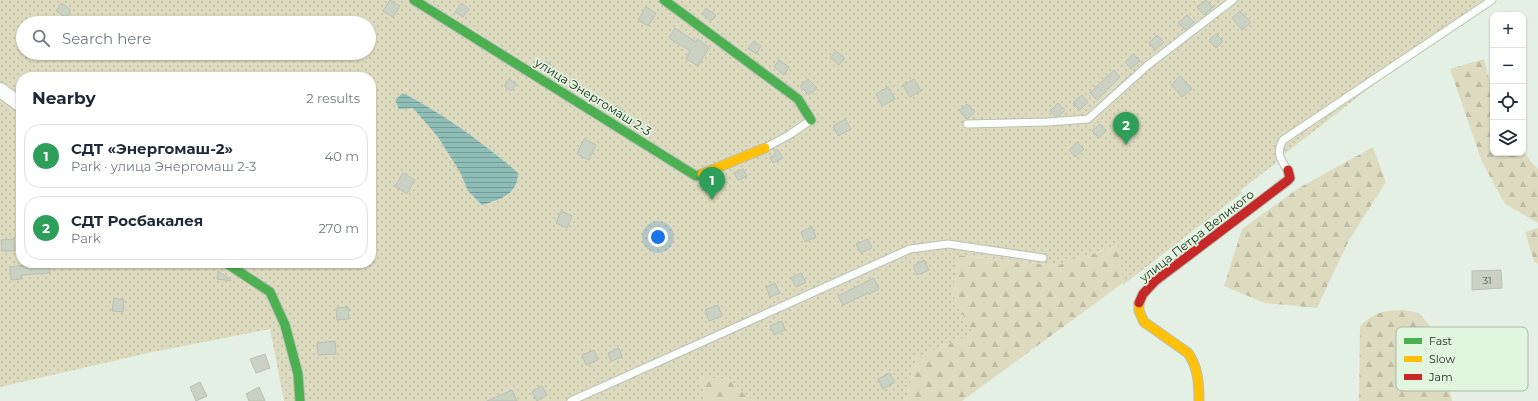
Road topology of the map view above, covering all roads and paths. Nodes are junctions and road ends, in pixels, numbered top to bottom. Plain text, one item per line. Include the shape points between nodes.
1 (414, 0) edge
2 (664, 0) edge
3 (1233, 0) edge
4 (1492, 0) edge
5 (0, 90) edge
6 (16, 101) edge
7 (811, 120) joint
8 (966, 124) dead end
9 (765, 148) joint
10 (1288, 170) joint
11 (1043, 258) dead end
12 (234, 268) edge
13 (300, 401) edge
14 (571, 401) edge
15 (1199, 401) edge

1 - 9 street, улица Энергомаш 2-3 via 696,176
2 - 7 street via 798,99
3 - 8 lane via 1148,65 1088,119
4 - 10 lane via 1283,140 1279,147 1280,155
5 - 6 street
7 - 9 lane
10 - 15 street, улица Петра Великого via 1290,178 1287,181 1205,242 1148,288 1141,298 1140,314 1144,322 1193,359
11 - 14 lane via 948,244 910,249
12 - 13 street via 270,292 285,325 298,374

